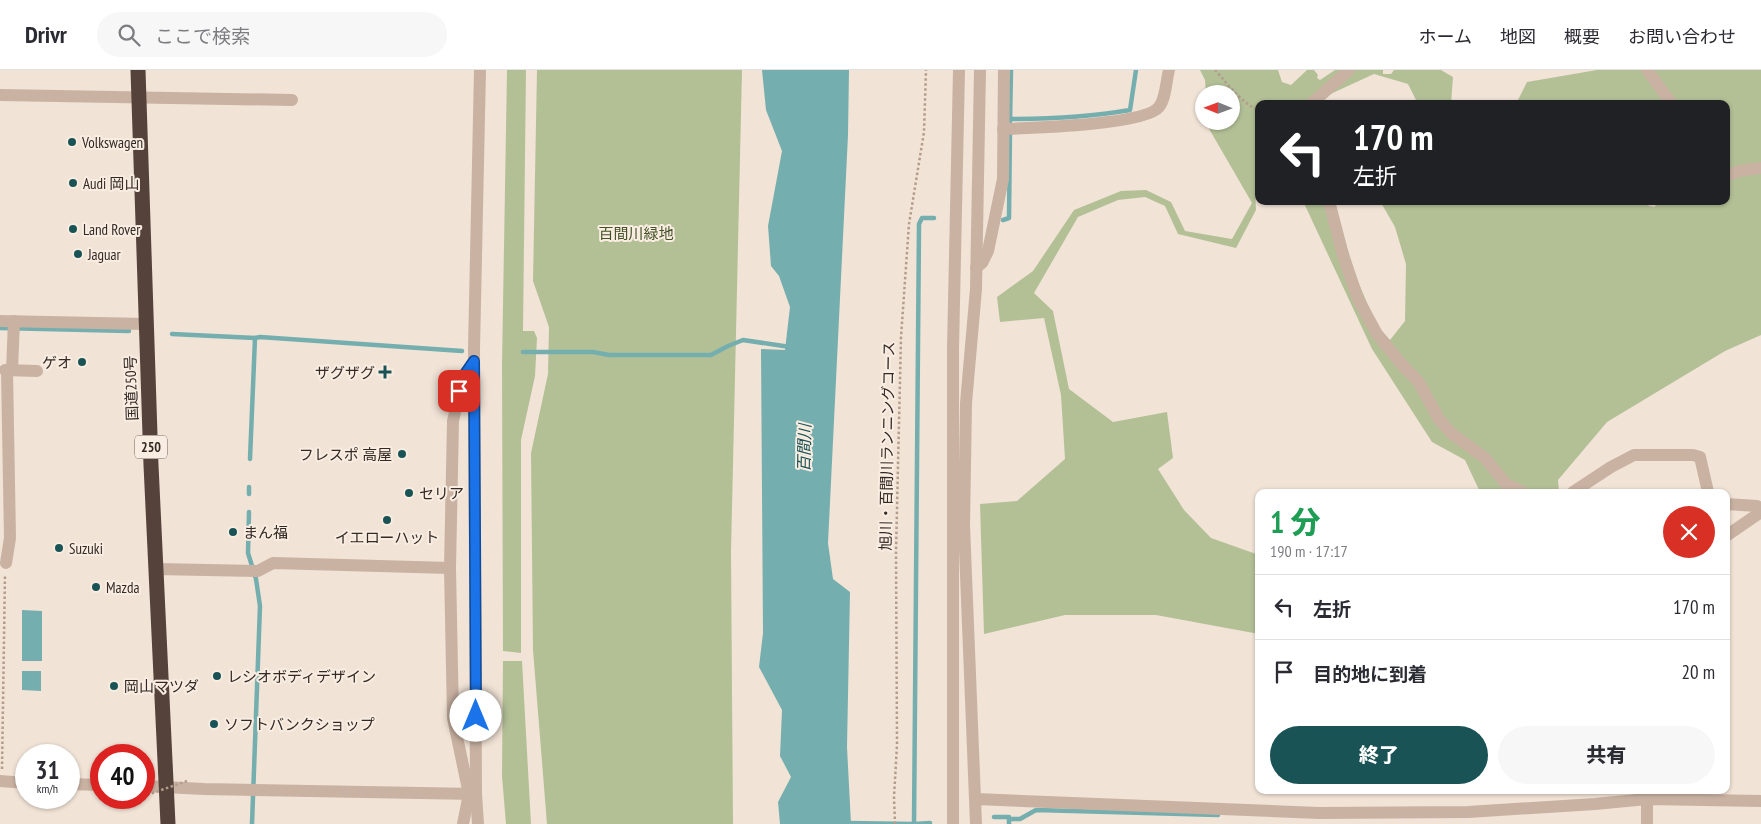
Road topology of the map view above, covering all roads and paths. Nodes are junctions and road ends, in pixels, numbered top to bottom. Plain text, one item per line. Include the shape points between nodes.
1 (138, 70) edge
2 (480, 70) edge
3 (926, 70) edge
4 (959, 70) edge
5 (980, 70) edge
6 (1004, 70) edge
7 (1169, 70) edge
8 (1215, 70) edge
9 (1349, 70) edge
10 (1647, 70) edge
11 (0, 95) edge
12 (139, 98) junction
13 (292, 100) dead end
14 (1315, 100) edge
15 (1669, 100) edge
16 (1255, 108) edge
17 (1007, 129) junction
18 (1761, 168) edge
19 (1730, 174) edge
20 (1329, 205) edge
21 (976, 268) junction
22 (0, 321) edge
23 (146, 324) junction
24 (14, 326) junction
25 (474, 361) junction
26 (6, 370) edge
27 (37, 371) dead end
28 (1517, 489) edge
29 (1578, 489) edge
30 (1707, 489) edge
31 (1730, 504) edge
32 (1761, 512) edge
33 (1730, 533) edge
34 (6, 563) joint
35 (450, 568) junction
36 (156, 569) junction
37 (187, 781) dead end
38 (1, 782) edge
39 (15, 783) edge
40 (166, 786) junction
41 (155, 788) edge
42 (155, 788) edge
43 (472, 794) junction
44 (1642, 796) edge
45 (976, 798) junction
46 (1761, 801) edge
47 (168, 824) edge
48 (463, 824) edge
49 (478, 824) edge
50 (895, 824) edge
51 (953, 824) edge
52 (976, 824) edge
53 (1647, 824) edge

1 - 12 highway, 国道250号 / 250
2 - 25 street
3 - 50 path, 旭川・百間川ランニングコース via 924,132 909,224 901,337
4 - 51 street via 953,349
5 - 21 street
6 - 17 street
7 - 17 street via 1162,101 1158,109 1150,112 1065,127
8 - 16 path
9 - 14 street
10 - 15 street
11 - 12 street
12 - 13 street
12 - 23 highway, 国道250号 / 250
17 - 21 street via 1003,179 988,251
18 - 19 street
20 - 28 street via 1358,298 1377,334 1418,381 1451,432 1485,458 1506,484
21 - 45 street via 976,302 966,403 964,525
22 - 24 street
23 - 24 street
23 - 36 highway, 国道250号 / 250
24 - 26 street
25 - 35 street via 463,377 453,421
25 - 43 street
26 - 27 street
26 - 34 street via 10,538
29 - 30 street via 1634,455 1700,457
31 - 32 street via 1757,506
32 - 33 street
34 - 38 path
35 - 36 street via 273,562 258,571
35 - 43 street via 453,718
36 - 40 highway, 国道250号 / 250
37 - 42 path, bridge
38 - 39 street
40 - 41 street
40 - 43 street
40 - 47 highway, 国道250号 / 250
43 - 48 street
43 - 49 street
44 - 45 street via 1595,804 1468,812 1319,813
44 - 46 street
44 - 53 street
45 - 52 street

